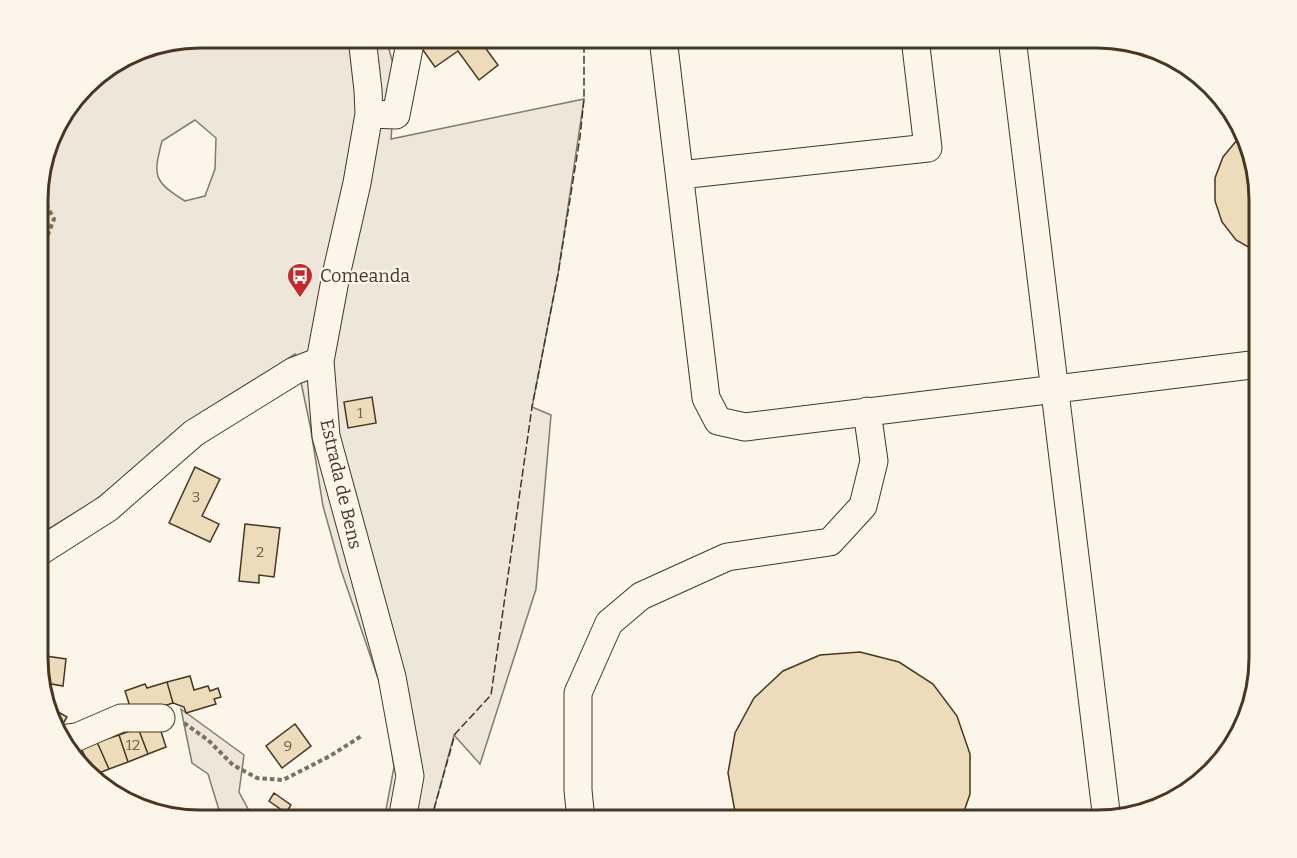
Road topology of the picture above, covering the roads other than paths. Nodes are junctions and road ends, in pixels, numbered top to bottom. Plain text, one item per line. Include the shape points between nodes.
1 (363, 48) edge
2 (409, 48) edge
3 (664, 48) edge
4 (916, 48) edge
5 (1013, 48) edge
6 (369, 114) junction
7 (680, 175) junction
8 (320, 361) junction
9 (1249, 365) edge
10 (1054, 389) junction
11 (867, 411) junction
12 (48, 541) edge
13 (161, 718) road end
14 (71, 738) edge
15 (404, 810) edge
16 (580, 810) edge
17 (1106, 810) edge

1 - 6 street, Estrada de Bens
2 - 6 street via 396,115
3 - 7 street
4 - 7 street via 928,148
5 - 10 street
6 - 8 street, Estrada de Bens
7 - 11 street via 706,398 718,421 745,427
8 - 12 street via 294,371 194,433 108,508
8 - 15 street, Estrada de Bens via 326,436 392,677 410,776
9 - 10 street
10 - 11 street
10 - 17 street
11 - 16 street via 874,461 863,506 830,542 727,557 641,596 609,623 578,693
13 - 14 street via 121,718

